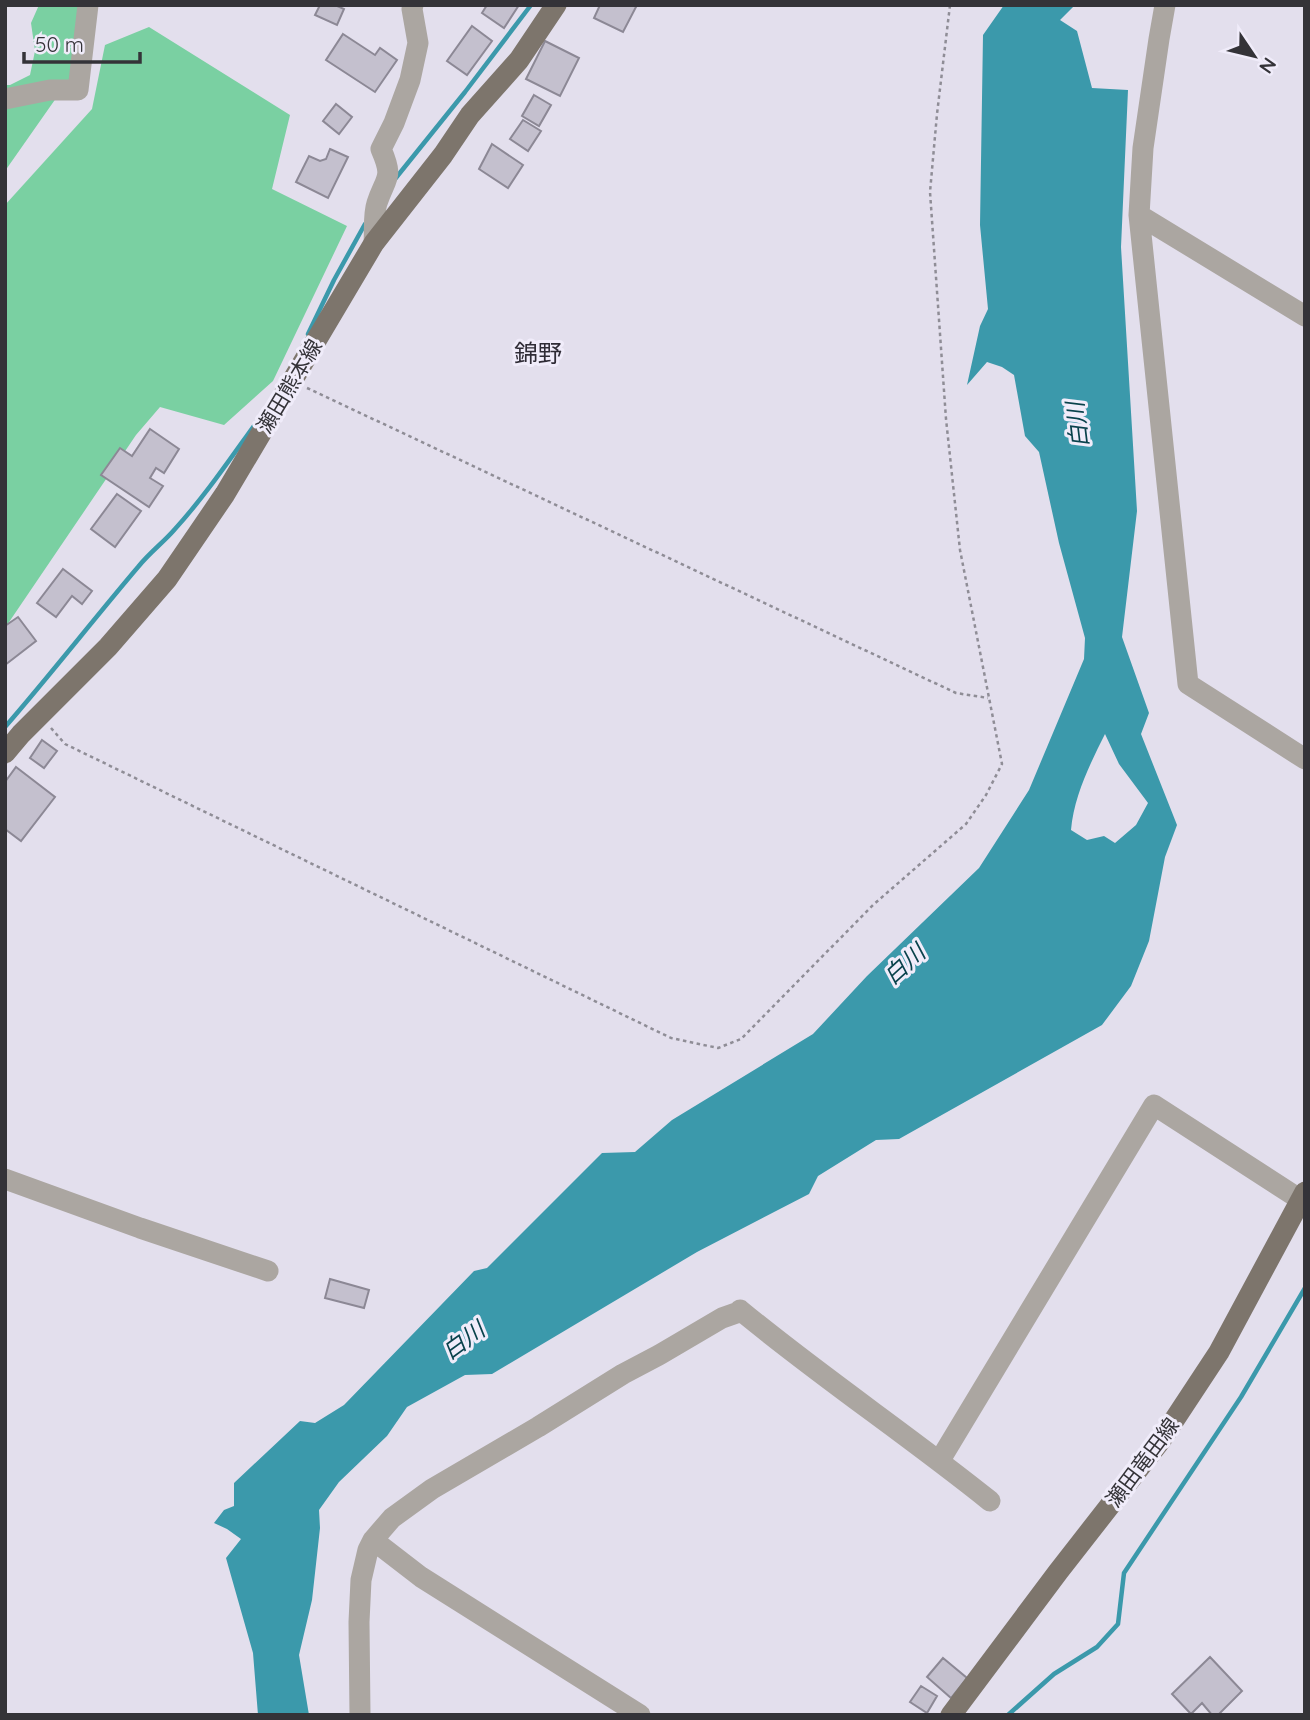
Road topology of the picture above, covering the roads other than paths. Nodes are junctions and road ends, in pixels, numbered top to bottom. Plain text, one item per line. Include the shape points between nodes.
1 (88, 5) edge
2 (413, 5) edge
3 (556, 5) edge
4 (1165, 5) edge
5 (5, 99) edge
6 (1139, 215) junction
7 (374, 243) junction
8 (1305, 316) edge
9 (5, 753) edge
10 (1305, 759) edge
11 (5, 1179) edge
12 (1303, 1196) edge
13 (268, 1271) dead end
14 (940, 1460) junction
15 (990, 1501) dead end
16 (373, 1540) junction
17 (360, 1715) edge
18 (640, 1715) edge
19 (951, 1715) edge

1 - 5 street via 78,90
2 - 7 street via 418,43 410,80 382,149 388,180 376,205
3 - 7 main road, 瀬田熊本線 via 519,60 470,115
4 - 6 street via 1143,148
6 - 8 street
6 - 10 street via 1188,684
7 - 9 main road, 瀬田熊本線 via 225,494 167,579
11 - 13 street
12 - 14 street via 1154,1105
12 - 19 main road, 瀬田竜田線 via 1219,1352 1161,1440
14 - 15 street
14 - 16 street via 740,1310 432,1489 392,1518
16 - 17 street via 361,1580
16 - 18 street via 421,1577

